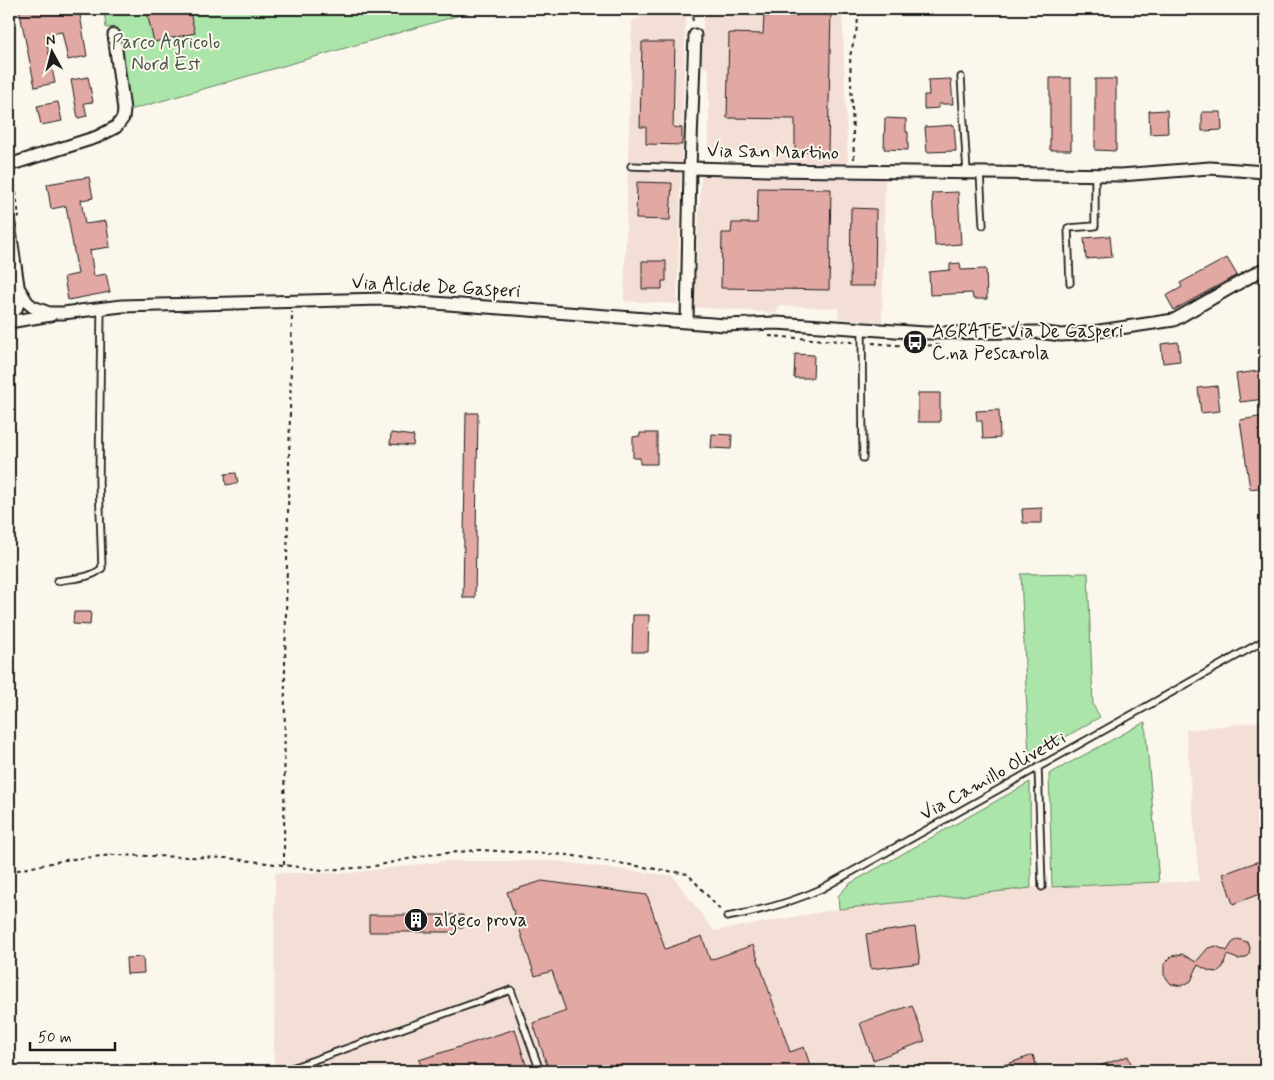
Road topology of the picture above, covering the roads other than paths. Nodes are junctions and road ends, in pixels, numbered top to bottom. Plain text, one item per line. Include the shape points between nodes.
1 (114, 35) dead end
2 (695, 35) road end
3 (961, 77) dead end
4 (9, 165) edge
5 (631, 166) dead end
6 (690, 168) junction
7 (1265, 172) edge
8 (967, 173) junction
9 (980, 173) junction
10 (1095, 175) junction
11 (14, 221) edge
12 (983, 225) dead end
13 (1265, 268) edge
14 (1070, 284) dead end
15 (19, 289) junction
16 (101, 308) junction
17 (63, 313) junction
18 (9, 314) edge
19 (9, 322) edge
20 (687, 322) junction
21 (862, 330) junction
22 (863, 458) dead end
23 (57, 581) dead end
24 (1265, 640) edge
25 (1038, 767) junction
26 (1042, 887) dead end
27 (727, 918) road end
28 (283, 1071) edge
29 (540, 1071) edge

1 - 4 street via 124,118 116,127 98,137
2 - 6 street, Via San Martino
3 - 8 lane
5 - 6 lane, Via San Martino
6 - 8 street, Via San Martino
6 - 20 street, Via San Martino
7 - 10 street, Via San Martino via 1210,168
8 - 9 street, Via San Martino
9 - 10 street, Via San Martino
9 - 12 lane
10 - 14 lane via 1096,226 1068,228
11 - 15 street
13 - 21 street, Via Alcide De Gasperi via 1180,317 1161,323 1061,335
15 - 17 street, Via Alcide De Gasperi via 36,309
15 - 18 street via 19,303
16 - 17 street, Via Alcide De Gasperi
16 - 20 street, Via Alcide De Gasperi via 382,300
16 - 23 lane via 102,568 85,577
17 - 19 street
20 - 21 street, Via Alcide De Gasperi via 725,325 776,323
21 - 22 lane
24 - 25 lane, Via Camillo Olivetti
25 - 26 lane
25 - 27 lane, Via Camillo Olivetti via 821,889 772,908
28 - 29 lane via 511,990

